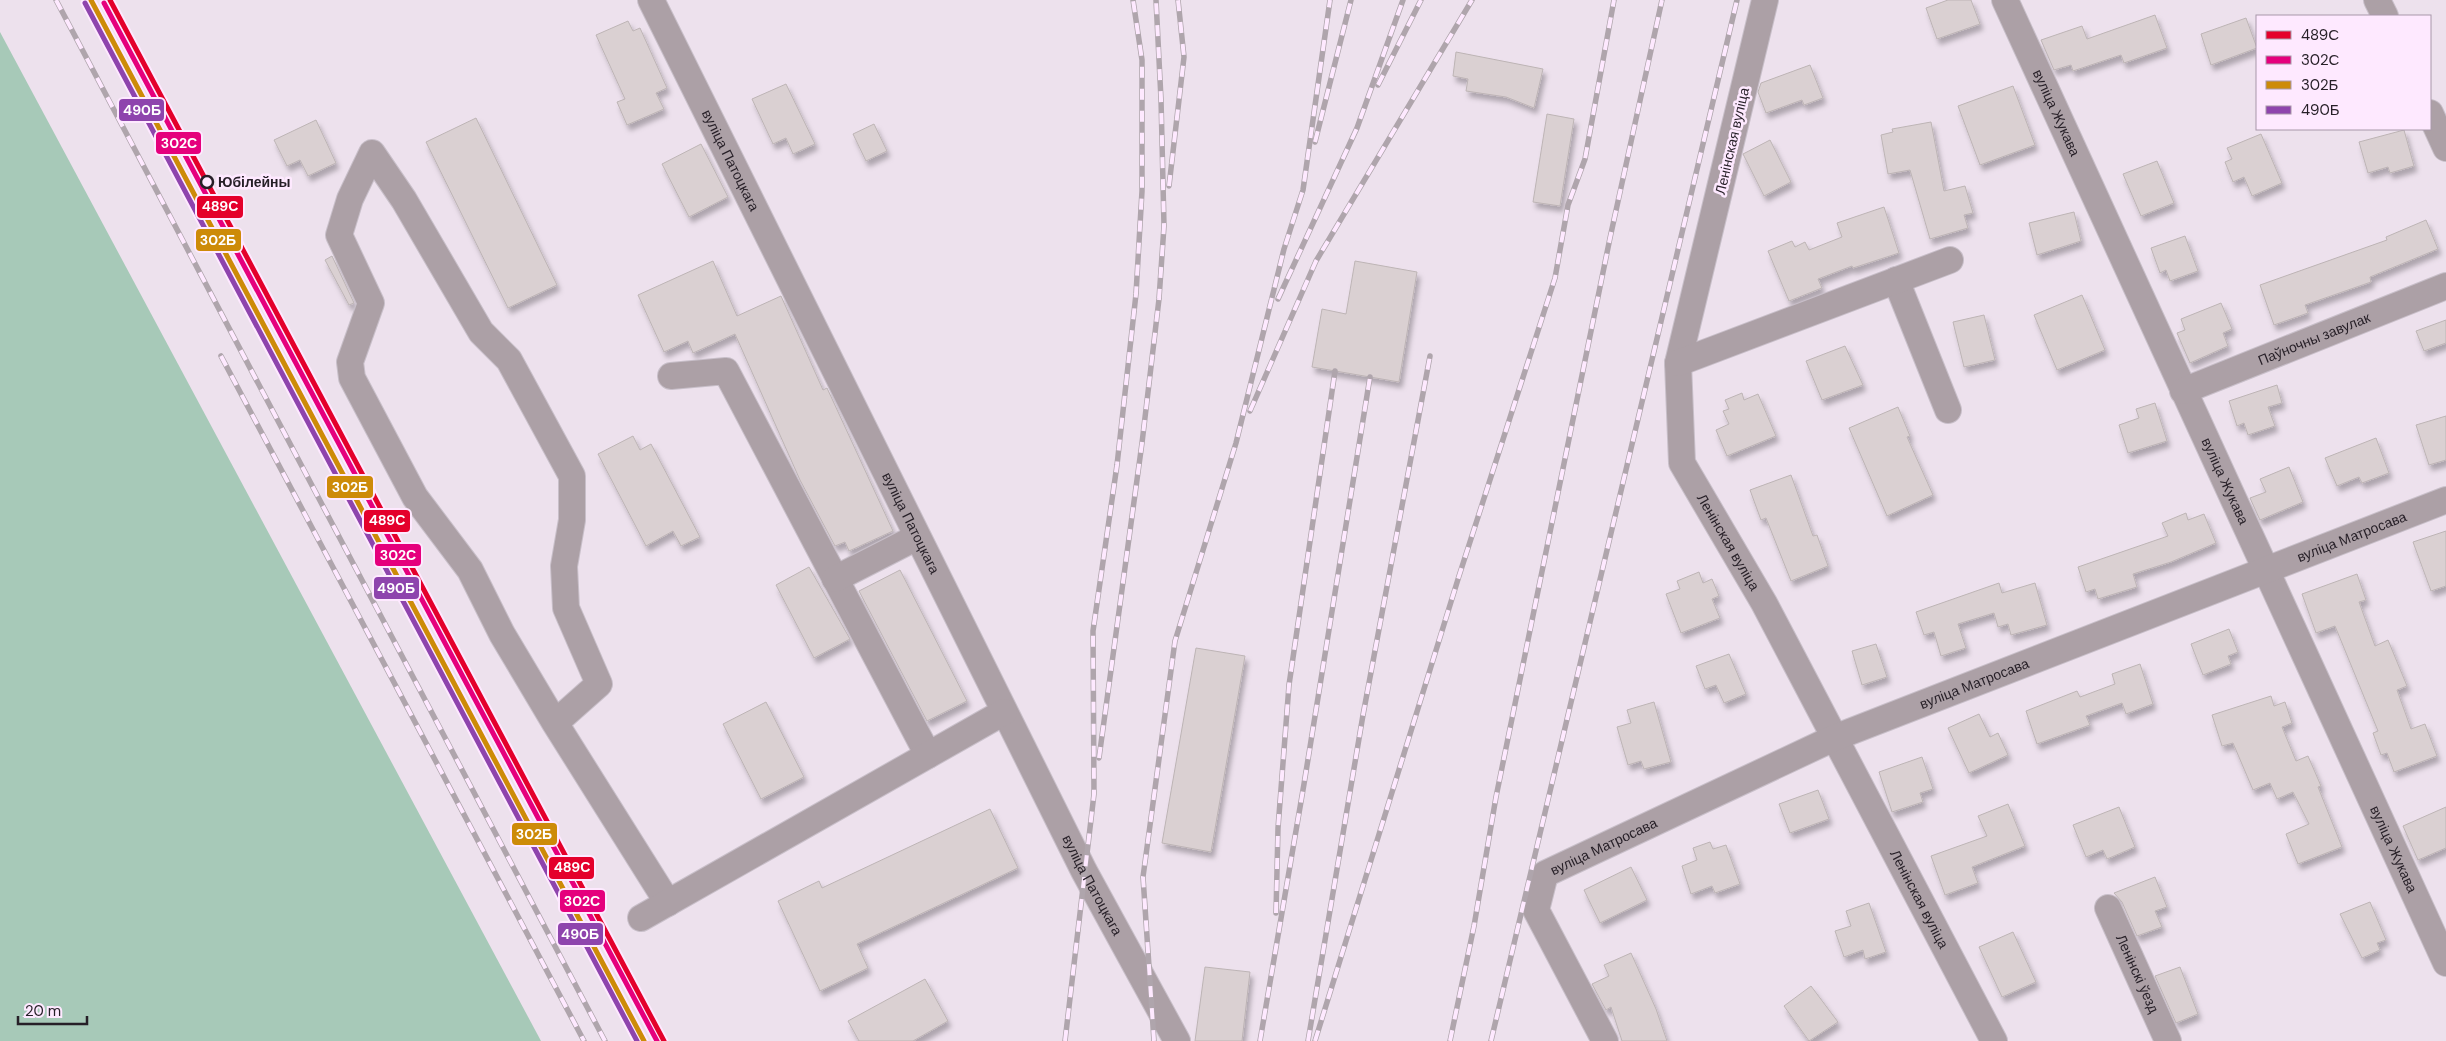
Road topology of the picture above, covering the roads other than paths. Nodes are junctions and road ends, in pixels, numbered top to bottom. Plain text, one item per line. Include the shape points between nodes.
1 (651, 0) edge
2 (1765, 0) edge
3 (2004, 0) edge
4 (2378, 0) edge
5 (2385, 15) edge
6 (2431, 115) edge
7 (2446, 148) edge
8 (1950, 260) dead end
9 (1896, 280) junction
10 (2446, 286) edge
11 (1678, 363) junction
12 (671, 376) dead end
13 (2183, 391) junction
14 (1948, 410) dead end
15 (2446, 500) edge
16 (917, 537) junction
17 (2265, 569) junction
18 (835, 579) junction
19 (1004, 712) junction
20 (555, 723) junction
21 (1834, 738) junction
22 (928, 755) junction
23 (668, 903) junction
24 (2108, 908) dead end
25 (641, 918) dead end
26 (2446, 963) edge
27 (1177, 1041) edge
28 (1605, 1041) edge
29 (1994, 1041) edge
30 (2168, 1041) edge

1 - 16 street, вуліца Патоцкага
2 - 11 street, Ленінская вуліца
3 - 13 street, вуліца Жукава
4 - 5 street
6 - 7 street
8 - 9 street
9 - 11 street
9 - 14 street
10 - 13 street, Паўночны завулак
11 - 21 street, Ленінская вуліца via 1682,463 1764,603
12 - 18 street via 726,371
13 - 17 street, вуліца Жукава
15 - 17 street, вуліца Матросава
16 - 18 street
16 - 19 street, вуліца Патоцкага
17 - 21 street, вуліца Матросава
17 - 26 street, вуліца Жукава
18 - 22 street
19 - 22 street
19 - 27 street, вуліца Патоцкага via 1084,871
20 - 20 street via 502,634 470,570 415,497 352,378 350,362 371,302 338,235 350,199 372,153 404,200 481,332 509,360 572,476 572,520 564,566 566,608 599,684
20 - 23 street
21 - 28 street, вуліца Матросава via 1546,874 1536,910
21 - 29 street, Ленінская вуліца
22 - 23 street
23 - 25 street
24 - 30 street, Ленінскі ўезд

